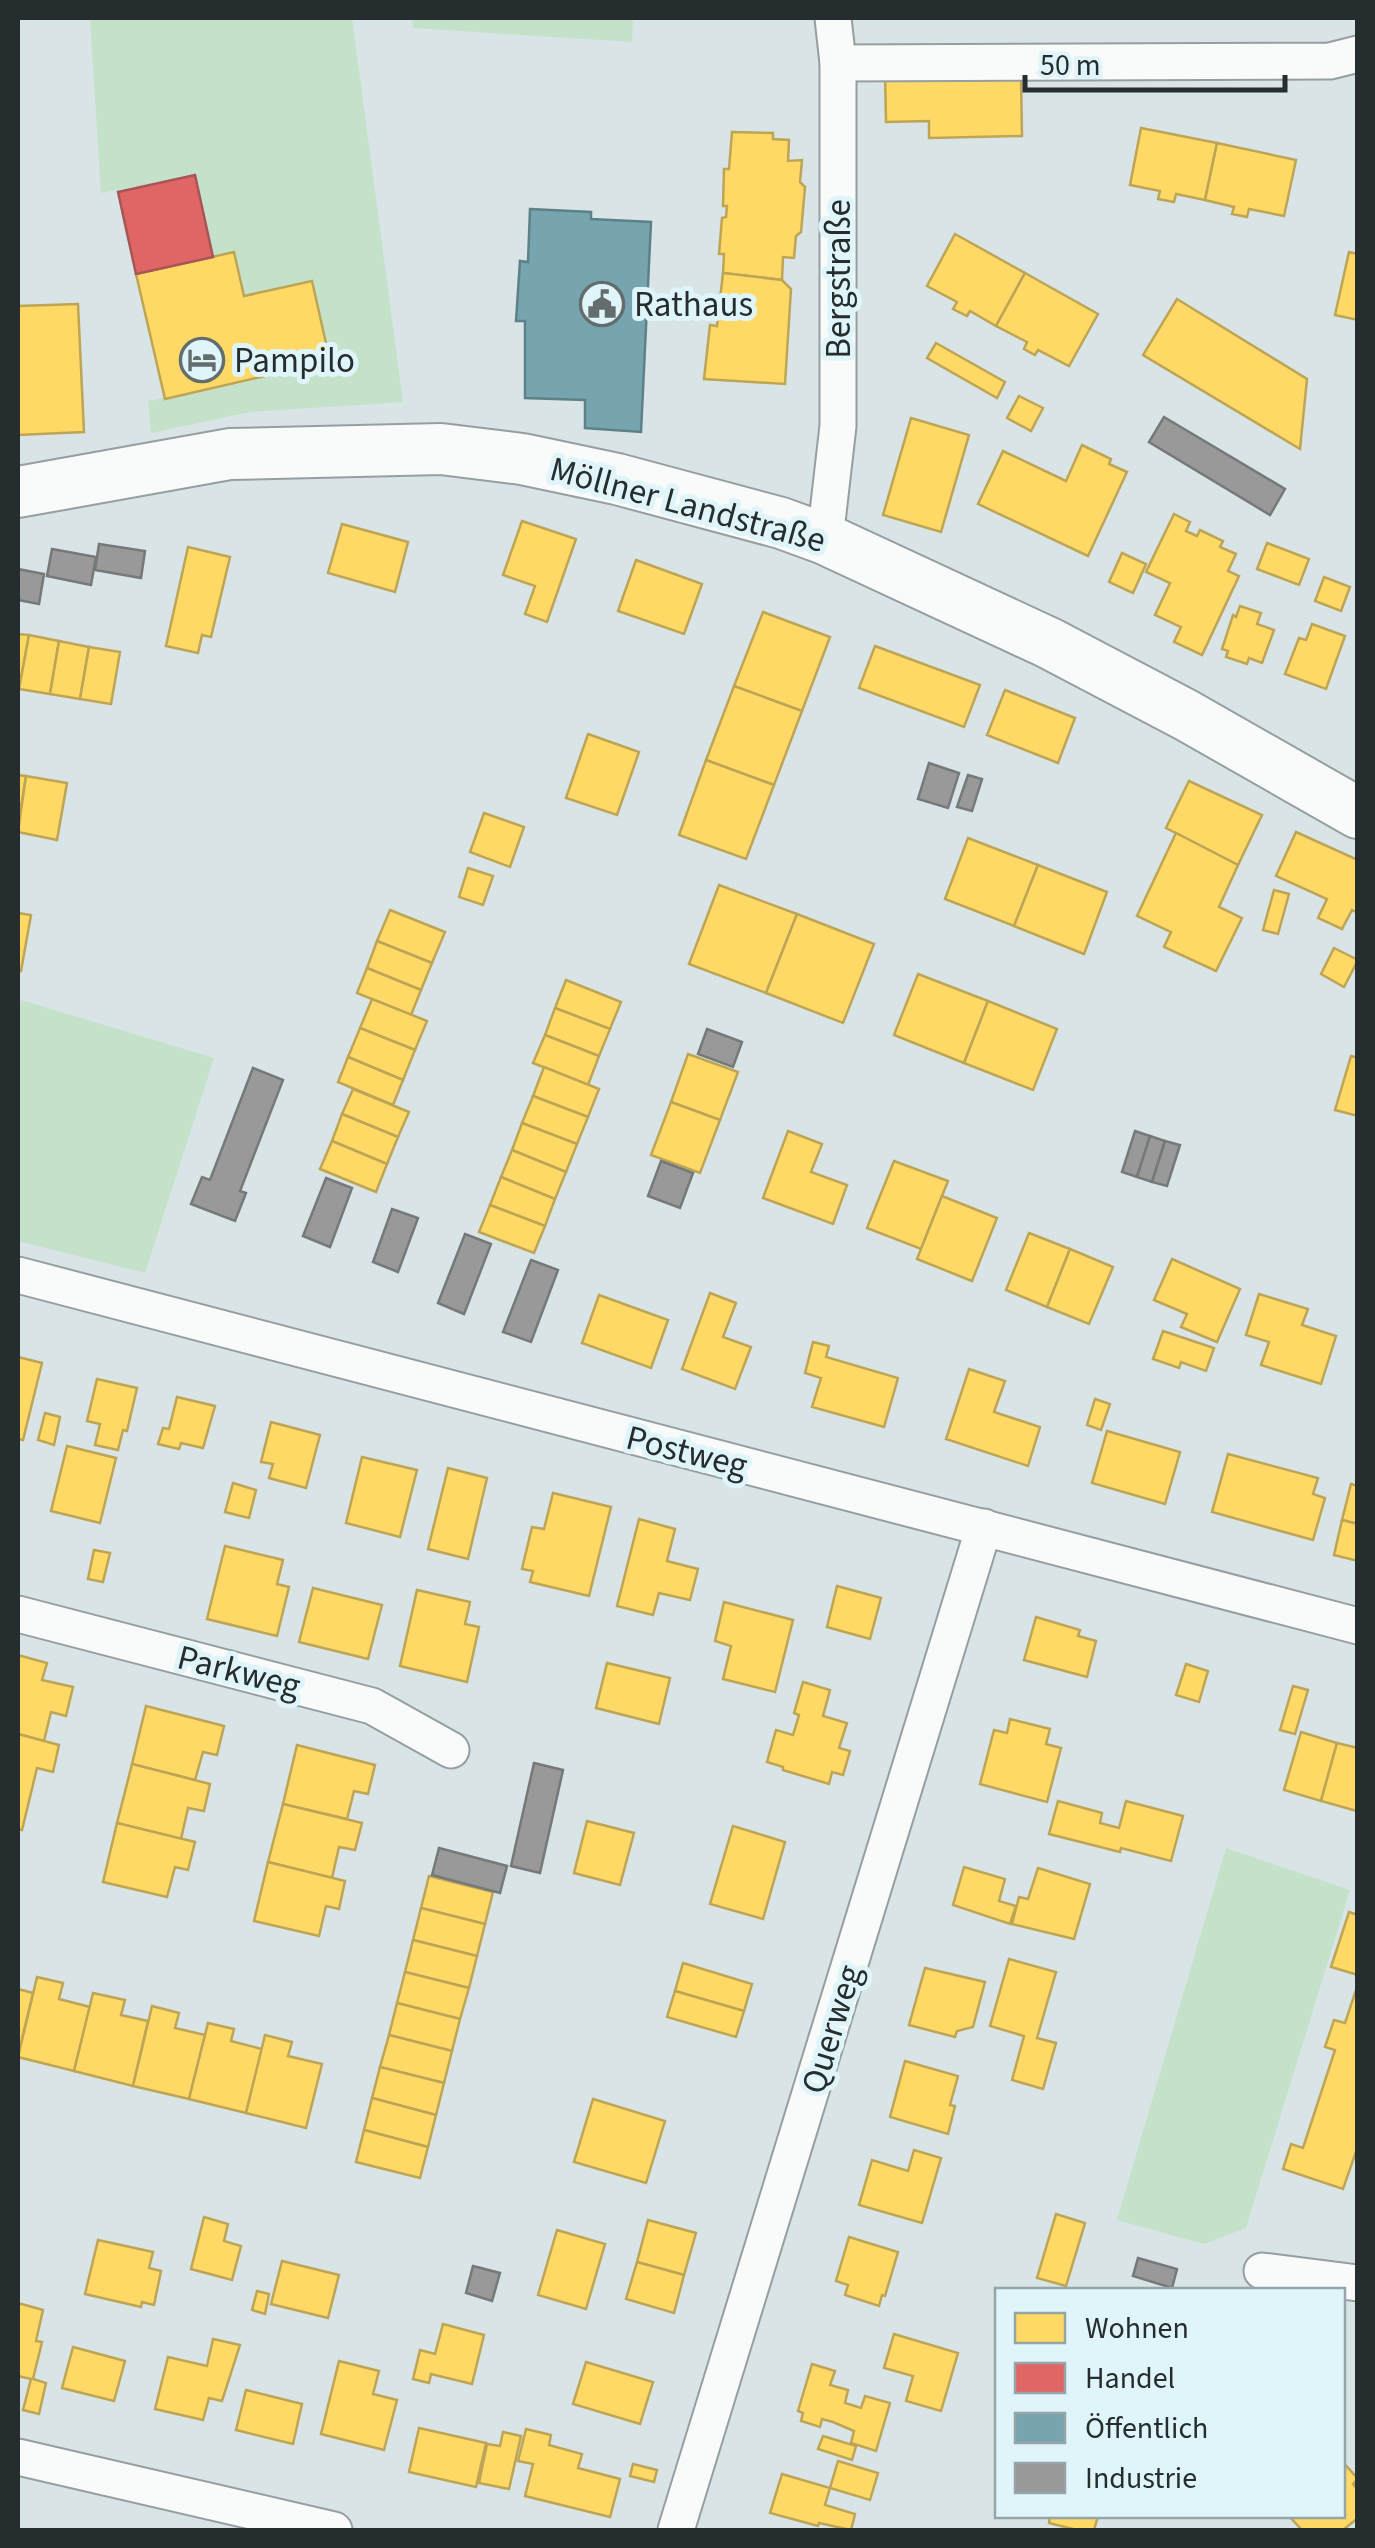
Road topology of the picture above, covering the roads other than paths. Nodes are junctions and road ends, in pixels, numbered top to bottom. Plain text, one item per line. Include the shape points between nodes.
1 (831, 18) edge
2 (1358, 54) edge
3 (838, 64) junction
4 (18, 492) edge
5 (825, 539) junction
6 (1358, 813) edge
7 (18, 1275) edge
8 (984, 1527) junction
9 (18, 1614) edge
10 (1358, 1626) edge
11 (451, 1750) dead end
12 (1262, 2270) dead end
13 (1358, 2283) edge
14 (18, 2456) edge
15 (334, 2530) edge
16 (676, 2530) edge

1 - 3 street, Bergstraße
2 - 3 street via 1330,61
3 - 5 street, Bergstraße via 838,426
4 - 5 main road, Möllner Landstraße via 230,454 440,448 617,478
5 - 6 main road, Möllner Landstraße via 1049,643
7 - 8 street, Postweg
8 - 10 street, Postweg
8 - 16 street, Querweg
9 - 11 street, Parkweg via 372,1706
12 - 13 street
14 - 15 street

